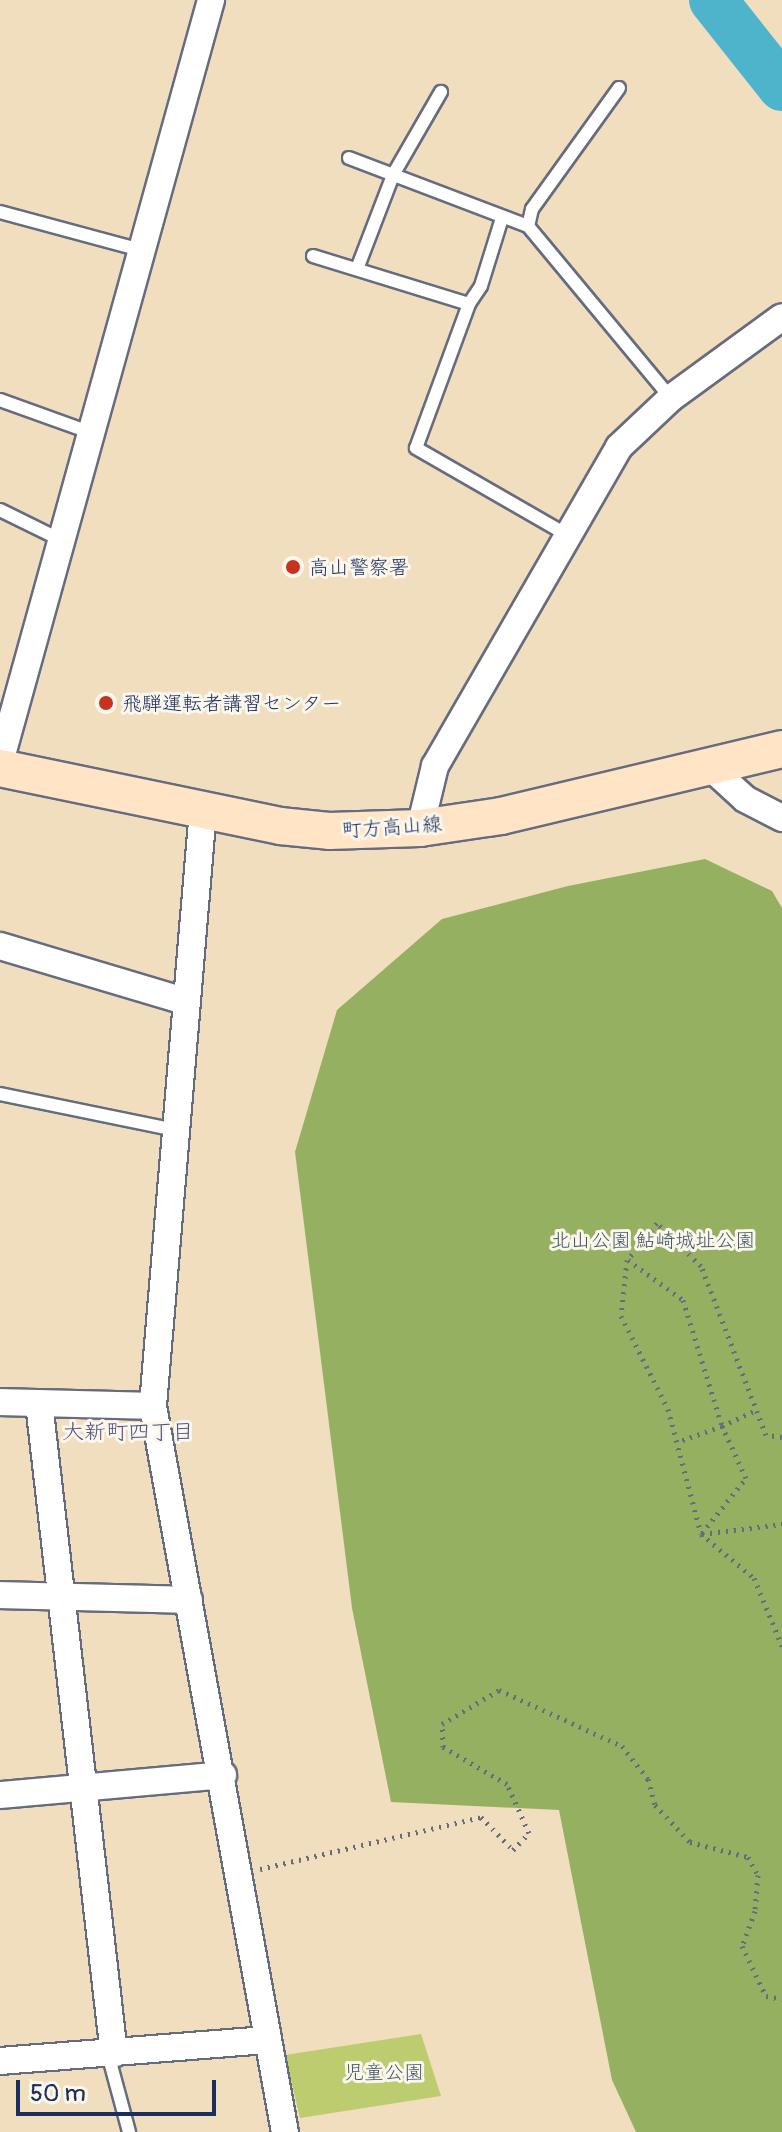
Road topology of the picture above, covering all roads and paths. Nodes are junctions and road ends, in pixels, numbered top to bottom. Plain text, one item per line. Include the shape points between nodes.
1 (206, 2) edge
2 (619, 88) dead end
3 (441, 92) dead end
4 (349, 158) dead end
5 (393, 175) junction
6 (0, 212) edge
7 (502, 218) junction
8 (528, 226) junction
9 (141, 250) junction
10 (313, 256) dead end
11 (357, 269) junction
12 (469, 304) junction
13 (782, 317) edge
14 (671, 398) junction
15 (0, 400) edge
16 (89, 432) junction
17 (0, 510) edge
18 (567, 535) junction
19 (59, 539) junction
20 (782, 749) edge
21 (0, 762) edge
22 (710, 767) junction
23 (0, 768) edge
24 (203, 810) junction
25 (782, 818) edge
26 (420, 828) junction
27 (0, 946) edge
28 (185, 1001) junction
29 (0, 1094) edge
30 (176, 1130) junction
31 (627, 1260) junction
32 (0, 1402) edge
33 (39, 1403) junction
34 (153, 1406) junction
35 (757, 1410) junction
36 (722, 1426) junction
37 (782, 1437) edge
38 (677, 1442) junction
39 (782, 1524) edge
40 (701, 1534) junction
41 (0, 1595) edge
42 (61, 1596) junction
43 (189, 1600) junction
44 (782, 1646) edge
45 (223, 1775) junction
46 (85, 1787) junction
47 (0, 1795) edge
48 (240, 1873) junction
49 (782, 1999) edge
50 (268, 2040) junction
51 (111, 2054) junction
52 (0, 2061) edge
53 (129, 2132) edge
54 (285, 2132) edge

1 - 9 street
2 - 8 lane via 532,209
3 - 5 lane
4 - 5 lane
5 - 7 lane
5 - 11 lane
6 - 9 lane
7 - 8 lane
7 - 12 lane via 481,286
8 - 14 lane
9 - 16 street
10 - 11 lane
11 - 12 lane
12 - 18 lane via 416,448
13 - 14 street
14 - 18 street via 619,447
15 - 16 lane
16 - 19 street
17 - 19 lane
18 - 26 street via 435,766
19 - 21 street
20 - 22 main road, 町方高山線
22 - 25 street via 745,799
22 - 26 main road, 町方高山線 via 501,816
23 - 24 main road, 町方高山線
24 - 26 main road, 町方高山線 via 329,831
24 - 28 street
27 - 28 street
28 - 30 street
29 - 30 lane
30 - 34 street
31 - 35 path via 657,1223 701,1266
31 - 36 path via 683,1300
31 - 38 path via 621,1316 668,1409
32 - 33 street
33 - 34 street
33 - 42 street
34 - 43 street
35 - 36 path
35 - 37 path via 766,1435
36 - 38 path
36 - 40 path via 746,1478
38 - 40 path
39 - 40 path
40 - 44 path via 754,1578
41 - 42 street
42 - 43 street
42 - 46 street
43 - 45 street
45 - 46 street
45 - 48 street
46 - 47 street
46 - 51 street
48 - 49 path via 481,1817 513,1850 529,1833 507,1784 443,1747 442,1724 499,1690 622,1746 648,1779 655,1805 690,1842 748,1857 758,1875 755,1911 742,1946 766,1996
48 - 50 street
50 - 51 street
50 - 54 street
51 - 52 street
51 - 53 lane

